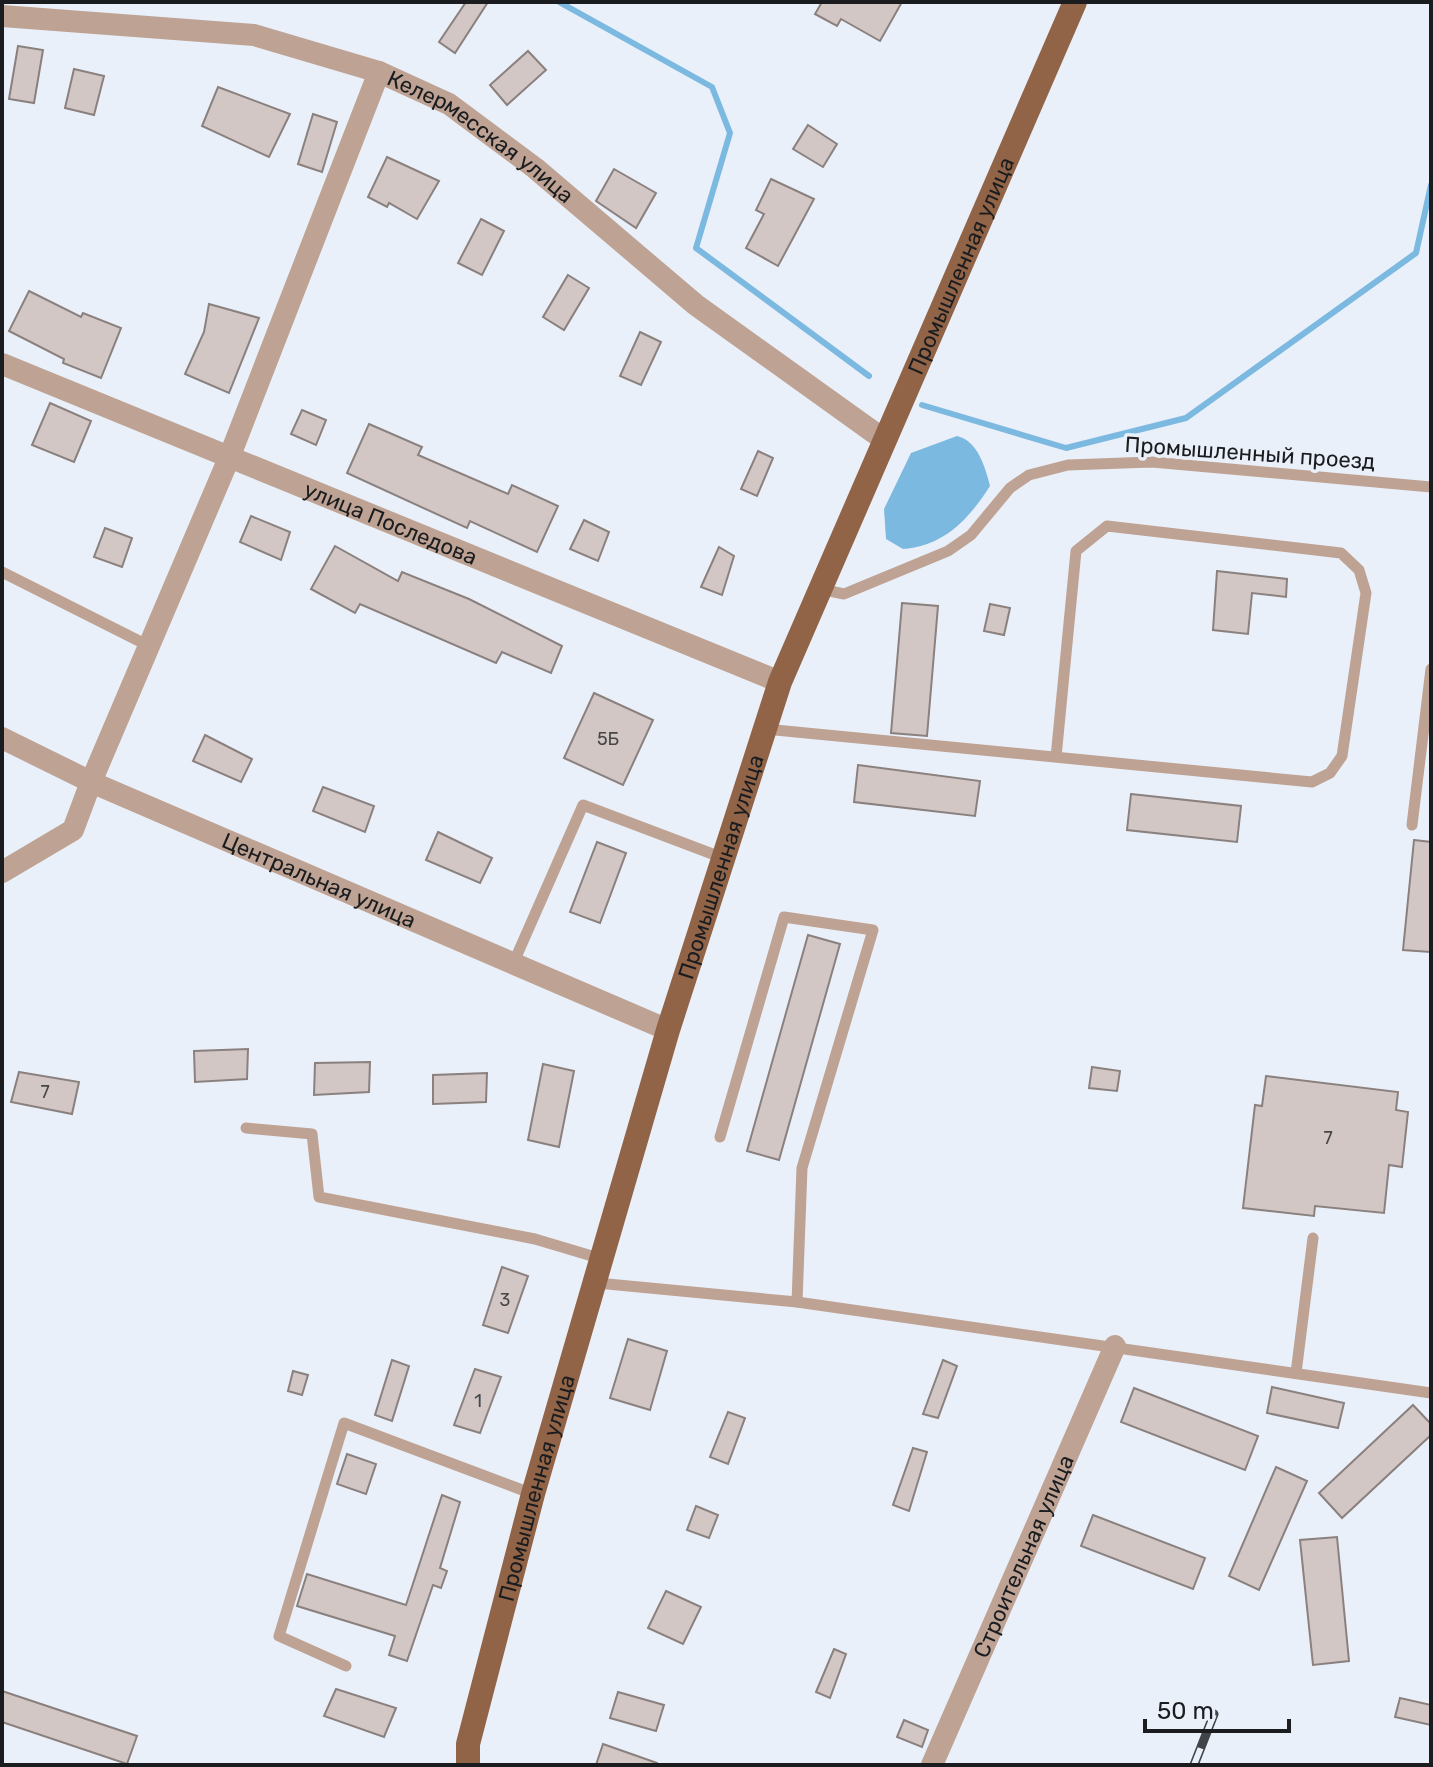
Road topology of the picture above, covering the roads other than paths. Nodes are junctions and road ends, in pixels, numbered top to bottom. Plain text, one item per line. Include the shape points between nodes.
1 (1075, 2) edge
2 (2, 16) edge
3 (379, 72) junction
4 (2, 364) edge
5 (883, 439) junction
6 (229, 458) junction
7 (1431, 487) edge
8 (2, 572) edge
9 (819, 589) junction
10 (152, 647) junction
11 (1431, 669) edge
12 (780, 682) junction
13 (765, 729) junction
14 (2, 738) edge
15 (1056, 757) junction
16 (91, 782) junction
17 (1412, 825) dead end
18 (723, 858) junction
19 (2, 872) edge
20 (513, 964) junction
21 (668, 1030) junction
22 (246, 1128) dead end
23 (720, 1137) dead end
24 (1313, 1238) dead end
25 (600, 1271) junction
26 (797, 1302) junction
27 (1115, 1346) junction
28 (1296, 1373) junction
29 (1431, 1393) edge
30 (533, 1494) junction
31 (346, 1666) dead end
32 (468, 1765) edge
33 (932, 1765) edge

1 - 5 main road, Промышленная улица
2 - 3 street, Келермесская улица via 254,35
3 - 5 street, Келермесская улица via 449,104 535,168 696,305
3 - 6 street
4 - 6 street, улица Последова
5 - 9 main road, Промышленная улица
6 - 10 street
6 - 12 street, улица Последова
7 - 9 lane, Промышленный проезд via 1152,462 1048,468 1020,482 971,535 948,551 844,594
8 - 10 lane
9 - 12 main road, Промышленная улица
10 - 16 street
11 - 17 lane
12 - 13 main road, Промышленная улица
13 - 15 lane
13 - 18 main road, Промышленная улица
14 - 16 street, Центральная улица
15 - 15 lane via 1312,782 1330,773 1342,756 1366,593 1359,570 1341,553 1107,526 1076,551
16 - 19 street via 73,830
16 - 20 street, Центральная улица
18 - 20 lane via 583,805
18 - 21 main road, Промышленная улица
20 - 21 street, Центральная улица
21 - 25 main road, Промышленная улица
22 - 25 lane via 312,1134 319,1197 535,1239
23 - 26 lane via 784,917 873,930 802,1168
24 - 28 lane
25 - 26 lane
25 - 30 main road, Промышленная улица
26 - 27 lane
27 - 28 lane
27 - 33 street, Строительная улица
28 - 29 lane
30 - 31 lane via 344,1423 279,1636
30 - 32 main road, Промышленная улица via 468,1744

